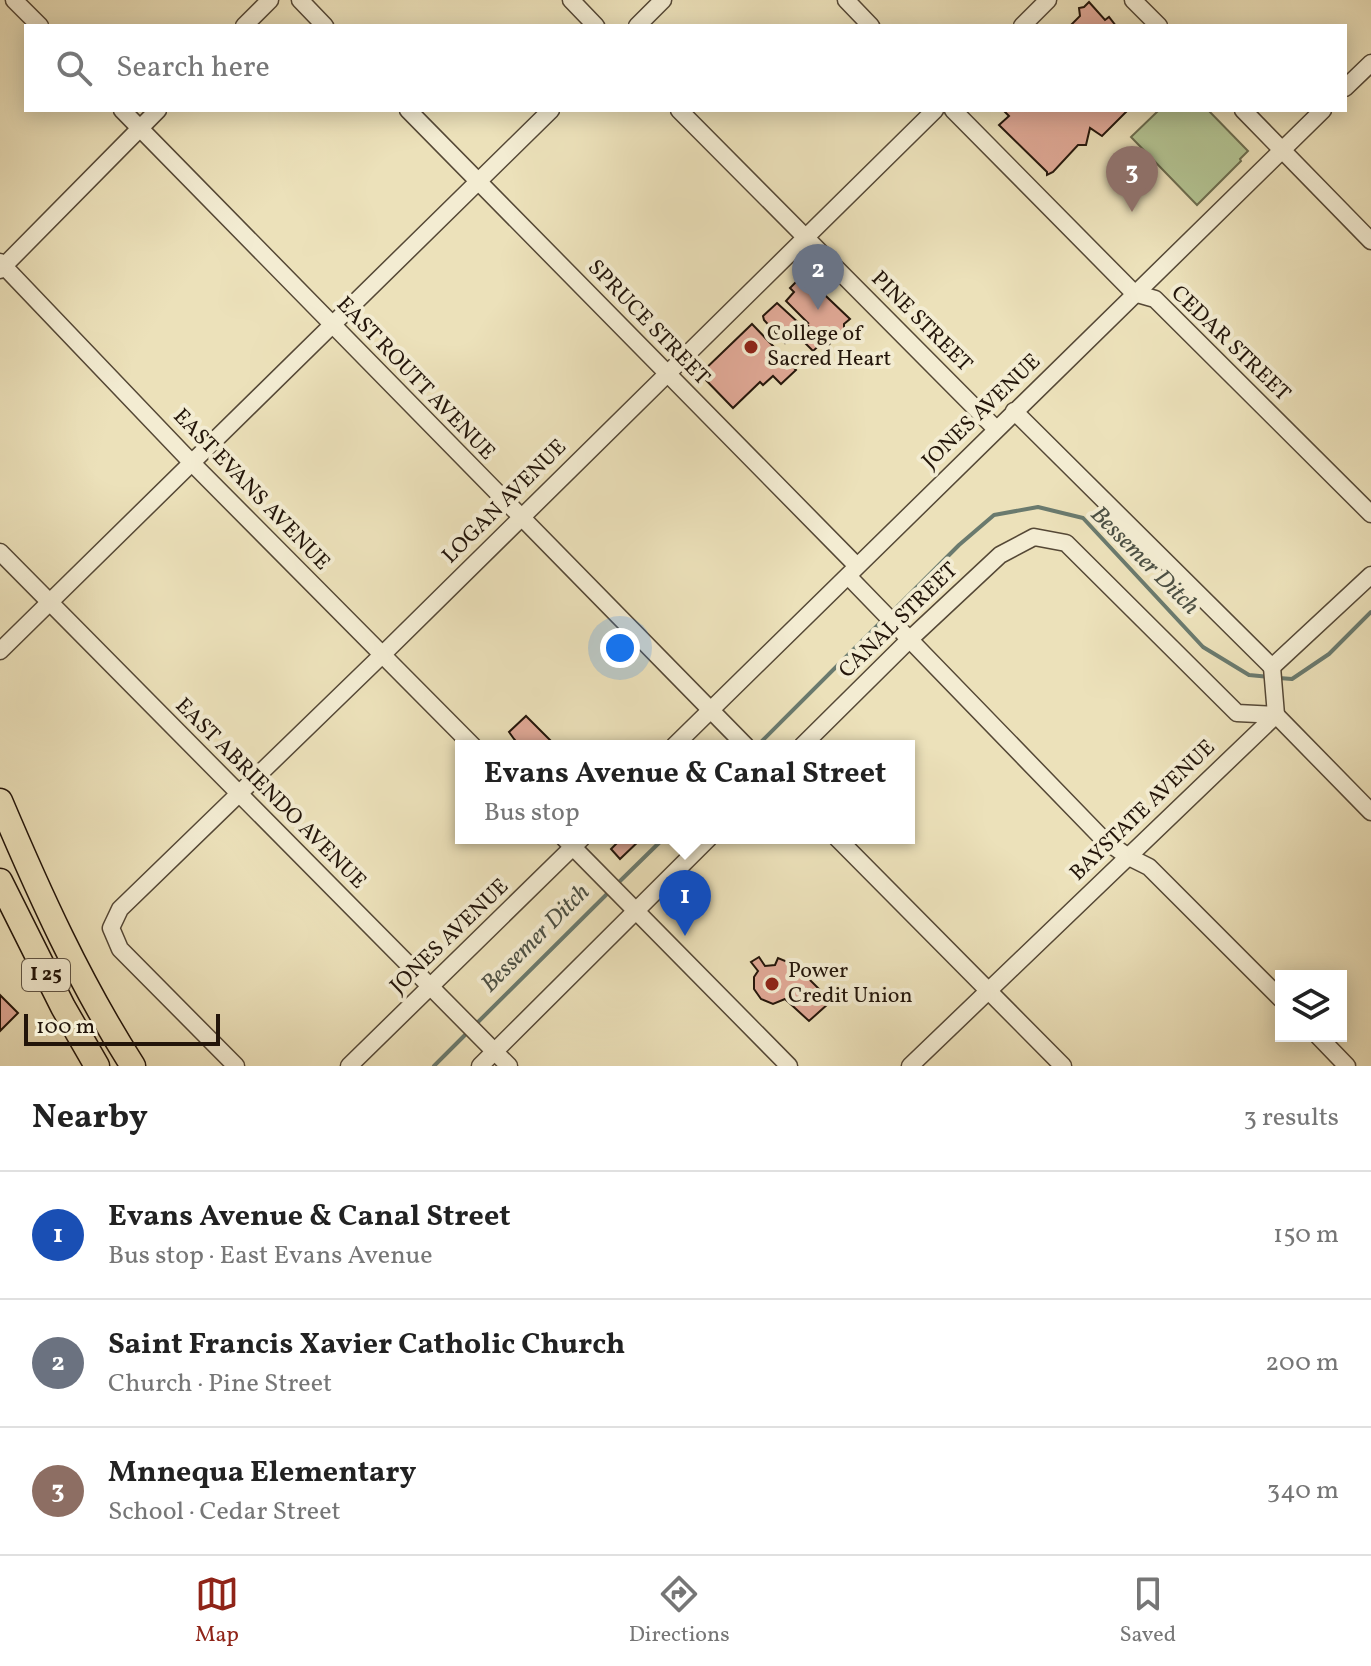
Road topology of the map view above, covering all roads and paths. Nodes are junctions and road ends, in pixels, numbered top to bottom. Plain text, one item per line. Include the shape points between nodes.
1 (14, 0) edge
2 (270, 0) edge
3 (300, 0) edge
4 (571, 0) edge
5 (663, 0) edge
6 (846, 0) edge
7 (1048, 0) edge
8 (1133, 0) edge
9 (38, 24) edge
10 (246, 24) edge
11 (323, 24) edge
12 (594, 24) edge
13 (639, 24) edge
14 (869, 24) edge
15 (1024, 24) edge
16 (1157, 24) edge
17 (1371, 63) edge
18 (1347, 86) edge
19 (124, 112) edge
20 (156, 112) edge
21 (410, 112) edge
22 (549, 112) edge
23 (681, 112) edge
24 (933, 112) edge
25 (955, 112) edge
26 (1245, 112) edge
27 (1321, 112) edge
28 (140, 128) junction
29 (1282, 149) junction
30 (478, 181) junction
31 (806, 238) junction
32 (1371, 241) edge
33 (1, 266) edge
34 (1134, 293) junction
35 (332, 325) junction
36 (667, 374) junction
37 (1014, 411) junction
38 (996, 429) junction
39 (192, 463) junction
40 (1371, 514) edge
41 (519, 517) junction
42 (0, 552) edge
43 (852, 571) junction
44 (1371, 575) edge
45 (49, 603) junction
46 (909, 640) junction
47 (0, 651) edge
48 (382, 655) junction
49 (1272, 667) junction
50 (711, 710) junction
51 (1276, 715) junction
52 (467, 740) edge
53 (680, 740) edge
54 (739, 740) edge
55 (808, 740) edge
56 (239, 793) junction
57 (0, 801) edge
58 (1371, 812) edge
59 (570, 844) edge
60 (576, 844) edge
61 (703, 844) edge
62 (843, 844) edge
63 (1127, 856) junction
64 (0, 881) edge
65 (636, 910) junction
66 (430, 987) junction
67 (989, 991) junction
68 (1275, 993) edge
69 (1324, 1042) edge
70 (495, 1051) junction
71 (97, 1066) edge
72 (133, 1066) edge
73 (236, 1066) edge
74 (349, 1066) edge
75 (480, 1066) edge
76 (509, 1066) edge
77 (789, 1066) edge
78 (910, 1066) edge
79 (1063, 1066) edge
80 (1347, 1066) edge

1 - 9 street
2 - 10 street
3 - 11 street
4 - 12 street
5 - 13 street
6 - 14 street
7 - 15 street
8 - 16 street
17 - 18 street
19 - 28 street, EAST ROUTT AVENUE
20 - 28 street
21 - 30 street, SPRUCE STREET
22 - 30 street
23 - 31 street, PINE STREET
24 - 31 street, LOGAN AVENUE
25 - 34 street, CEDAR STREET
26 - 29 street
27 - 29 street, JONES AVENUE
28 - 33 street
28 - 35 street, EAST ROUTT AVENUE
29 - 32 street
29 - 34 street, JONES AVENUE
30 - 35 street
30 - 36 street, SPRUCE STREET
31 - 36 street, LOGAN AVENUE
31 - 38 street, PINE STREET
33 - 39 street, EAST EVANS AVENUE
34 - 37 street, JONES AVENUE
34 - 40 street, CEDAR STREET via 1155,299
35 - 39 street
35 - 41 street, EAST ROUTT AVENUE
36 - 41 street, LOGAN AVENUE
36 - 43 street, SPRUCE STREET
37 - 38 street, JONES AVENUE
37 - 49 street
38 - 43 street, JONES AVENUE
39 - 45 street
39 - 48 street, EAST EVANS AVENUE
41 - 48 street, LOGAN AVENUE
41 - 50 street, EAST ROUTT AVENUE
42 - 45 street, EAST ABRIENDO AVENUE
43 - 46 street, SPRUCE STREET
43 - 50 street, JONES AVENUE
44 - 49 street
45 - 47 street
45 - 56 street, EAST ABRIENDO AVENUE
46 - 51 street, CANAL STREET via 1000,555 1034,537 1066,543 1237,713
46 - 55 street, CANAL STREET
46 - 63 street, SPRUCE STREET via 1103,839
48 - 52 street, EAST EVANS AVENUE
48 - 56 street, LOGAN AVENUE
49 - 51 street
50 - 53 street, JONES AVENUE
50 - 54 street, EAST ROUTT AVENUE
51 - 58 street
51 - 63 street, BAYSTATE AVENUE
56 - 66 street, EAST ABRIENDO AVENUE
56 - 73 street, LOGAN AVENUE via 120,909 111,928 120,949
57 - 72 highway, I 25 via 73,964
59 - 66 street, JONES AVENUE
60 - 65 street
61 - 65 street
62 - 67 street
63 - 67 street, BAYSTATE AVENUE
63 - 68 street, SPRUCE STREET via 1149,867
64 - 71 highway, I 25
65 - 70 street
65 - 77 street
66 - 70 street, EAST ABRIENDO AVENUE
66 - 74 street, JONES AVENUE
67 - 78 street, BAYSTATE AVENUE
67 - 79 street
69 - 80 street
70 - 75 street
70 - 76 street, EAST ABRIENDO AVENUE

